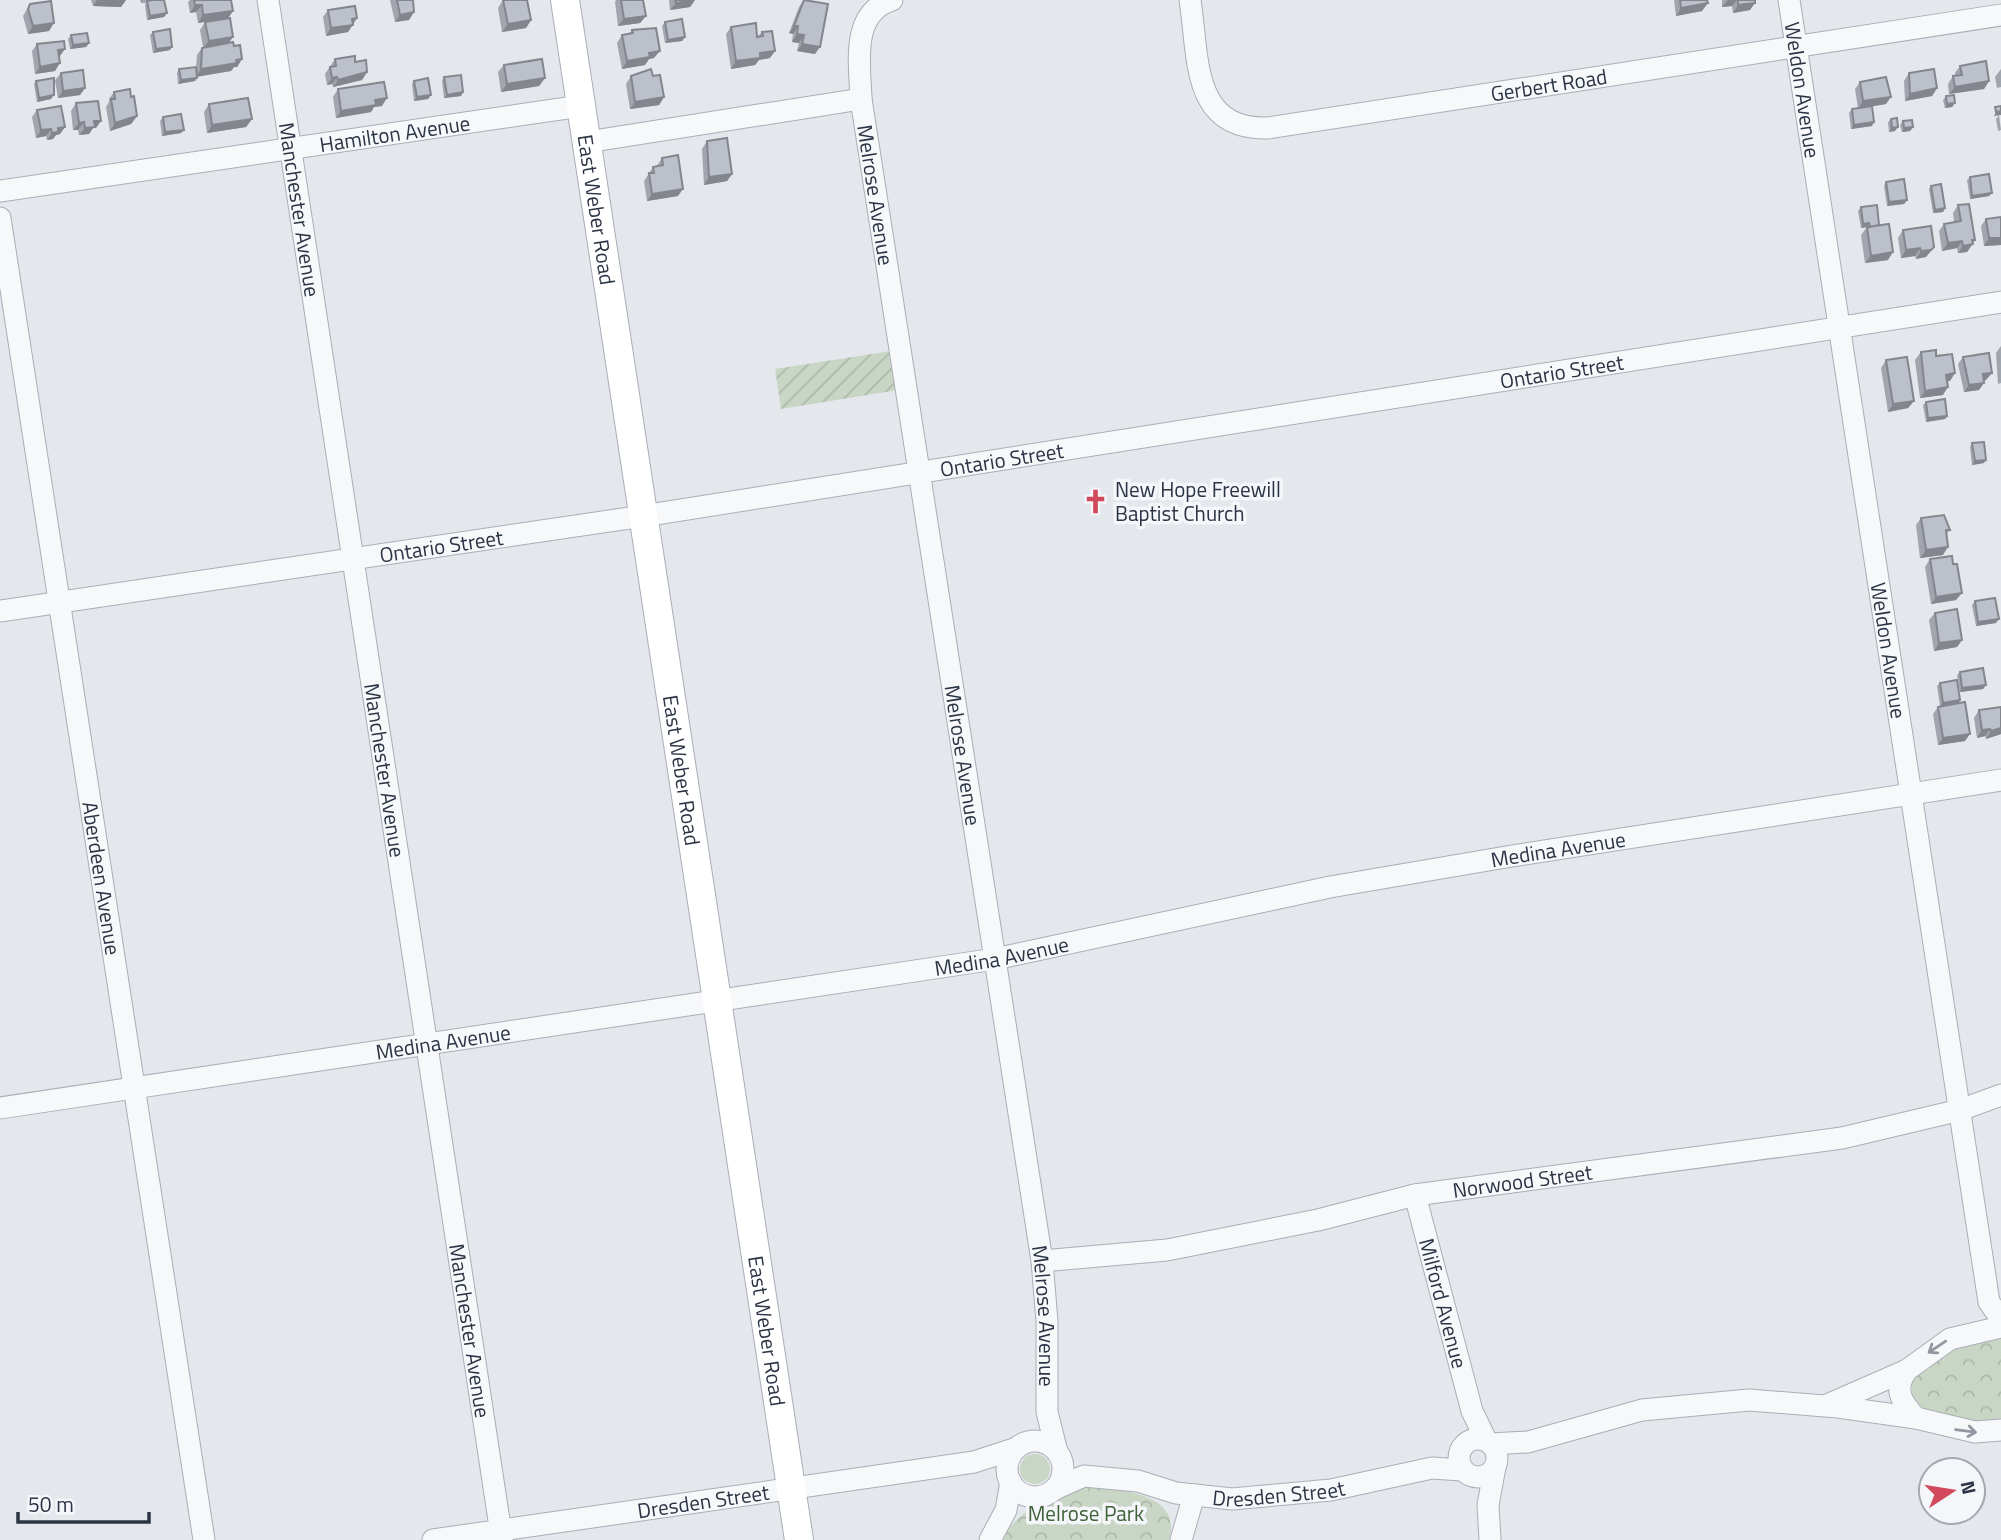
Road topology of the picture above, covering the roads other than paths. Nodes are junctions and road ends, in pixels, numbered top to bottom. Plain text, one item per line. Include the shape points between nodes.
1 (268, 0) edge
2 (565, 0) edge
3 (892, 0) edge
4 (1189, 0) edge
5 (1789, 0) edge
6 (2001, 15) edge
7 (1796, 47) junction
8 (861, 99) junction
9 (581, 106) junction
10 (587, 142) junction
11 (289, 148) junction
12 (0, 191) edge
13 (0, 218) edge
14 (2001, 302) edge
15 (1839, 327) junction
16 (920, 472) junction
17 (643, 516) junction
18 (353, 559) junction
19 (59, 602) junction
20 (0, 611) edge
21 (2001, 780) edge
22 (1911, 794) junction
23 (995, 959) junction
24 (717, 1000) junction
25 (428, 1044) junction
26 (134, 1089) junction
27 (2001, 1095) edge
28 (0, 1108) edge
29 (1960, 1110) junction
30 (1415, 1195) junction
31 (1042, 1261) junction
32 (1995, 1311) edge
33 (2001, 1327) edge
34 (1977, 1330) junction
35 (1907, 1370) junction
36 (1827, 1405) junction
37 (1047, 1412) junction
38 (1916, 1418) junction
39 (2000, 1431) edge
40 (1023, 1445) junction
41 (1478, 1456) junction
42 (1060, 1457) junction
43 (974, 1462) junction
44 (1084, 1476) junction
45 (1009, 1478) junction
46 (791, 1487) junction
47 (1047, 1493) junction
48 (1194, 1495) junction
49 (1006, 1510) junction
50 (502, 1534) edge
51 (204, 1540) edge
52 (433, 1540) edge
53 (799, 1540) edge
54 (990, 1540) edge
55 (1181, 1540) edge
56 (1490, 1540) edge

1 - 11 street, Manchester Avenue
2 - 9 street, East Weber Road
3 - 8 street via 869,15 860,34
4 - 7 street, Gerbert Road via 1208,101 1223,119 1245,128
5 - 7 street, Weldon Avenue
6 - 7 street, Gerbert Road
7 - 15 street, Weldon Avenue
8 - 10 street
8 - 16 street, Melrose Avenue
9 - 10 street, East Weber Road
9 - 11 street, Hamilton Avenue
10 - 17 street, East Weber Road
11 - 12 street, Hamilton Avenue
11 - 18 street, Manchester Avenue
13 - 19 street, Aberdeen Avenue
14 - 15 street, Ontario Street
15 - 16 street, Ontario Street
15 - 22 street, Weldon Avenue
16 - 17 street, Ontario Street
16 - 23 street, Melrose Avenue
17 - 18 street, Ontario Street
17 - 24 street, East Weber Road
18 - 19 street, Ontario Street
18 - 25 street, Manchester Avenue
19 - 20 street, Ontario Street
19 - 26 street, Aberdeen Avenue
21 - 22 street, Medina Avenue
22 - 23 street, Medina Avenue via 1330,887
22 - 29 street, Weldon Avenue
23 - 24 street, Medina Avenue
23 - 31 street, Melrose Avenue
24 - 25 street, Medina Avenue
24 - 46 street, East Weber Road
25 - 26 street, Medina Avenue
25 - 50 street, Manchester Avenue
26 - 28 street, Medina Avenue
26 - 51 street, Aberdeen Avenue
27 - 29 street, Norwood Street
29 - 30 street, Norwood Street via 1842,1138
29 - 32 street, Weldon Avenue
30 - 31 street, Norwood Street via 1167,1250
30 - 41 street, Milford Avenue via 1472,1411
31 - 37 street, Melrose Avenue via 1048,1332
32 - 34 street, Weldon Avenue
33 - 34 street, Dresden Street
34 -> 35 street, Dresden Street via 1950,1339
35 - 36 street, Dresden Street
35 - 38 street via 1900,1379 1900,1398
36 - 38 street, Dresden Street
36 - 41 street, Dresden Street via 1749,1400 1642,1410
37 - 40 street, Melrose Avenue
37 - 42 street, Melrose Avenue
38 -> 39 street, Dresden Street via 1975,1432
40 - 42 street via 1045,1443
40 - 43 street, Dresden Street
40 - 45 street via 1009,1459
41 - 48 street, Dresden Street via 1331,1490 1232,1499
41 - 56 street, Milford Avenue
42 - 44 street, Dresden Street
42 - 47 street via 1062,1476
43 - 45 street, Dresden Street
43 - 46 street, Dresden Street
44 - 47 street, Dresden Street
44 - 48 street, Dresden Street via 1138,1481
45 - 47 street via 1023,1494
45 - 49 street
46 - 50 street, Dresden Street
46 - 53 street, East Weber Road
47 - 49 street
48 - 55 street
49 - 54 street
50 - 52 street, Dresden Street

